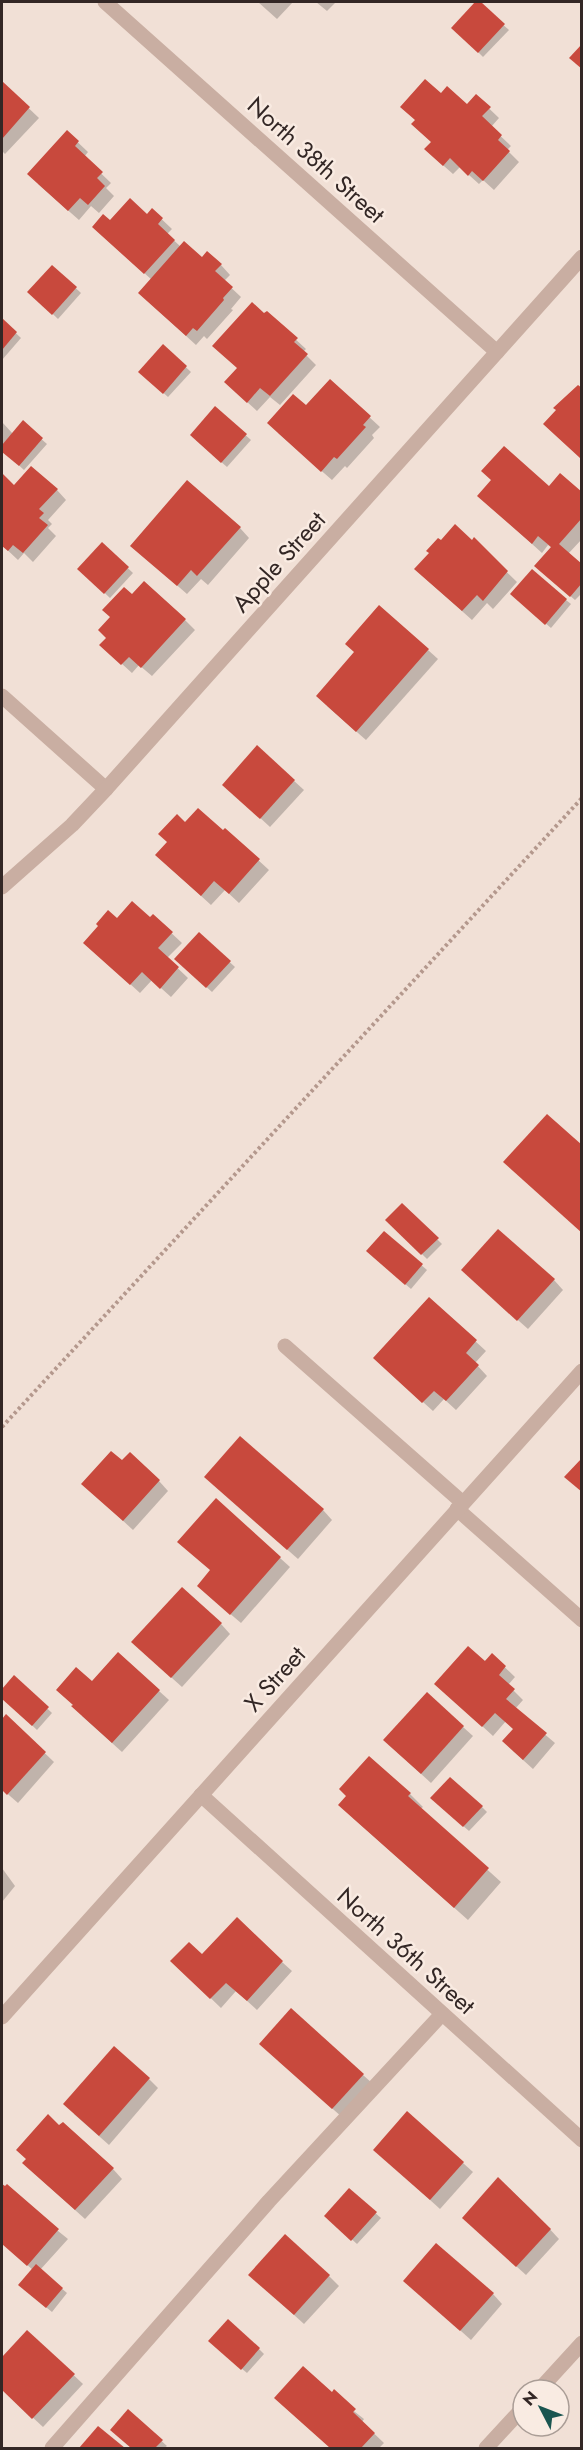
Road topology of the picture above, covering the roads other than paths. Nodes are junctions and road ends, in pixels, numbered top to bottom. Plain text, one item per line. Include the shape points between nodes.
1 (105, 2) edge
2 (582, 257) edge
3 (497, 352) junction
4 (2, 696) edge
5 (106, 789) junction
6 (2, 887) edge
7 (285, 1346) dead end
8 (582, 1371) edge
9 (460, 1506) junction
10 (582, 1620) edge
11 (201, 1796) junction
12 (442, 2014) junction
13 (2, 2017) edge
14 (582, 2140) edge
15 (582, 2343) edge
16 (550, 2378) edge
17 (511, 2421) edge
18 (52, 2448) edge
19 (486, 2448) edge

1 - 3 street, North 38th Street
2 - 3 street, Apple Street
3 - 5 street, Apple Street
4 - 5 street
5 - 6 street, Apple Street
7 - 9 street
8 - 9 street, X Street
9 - 10 street
9 - 11 street, X Street
11 - 12 street, North 36th Street
11 - 13 street, X Street
12 - 14 street, North 36th Street
12 - 18 street via 269,2201
15 - 16 street
17 - 19 street

